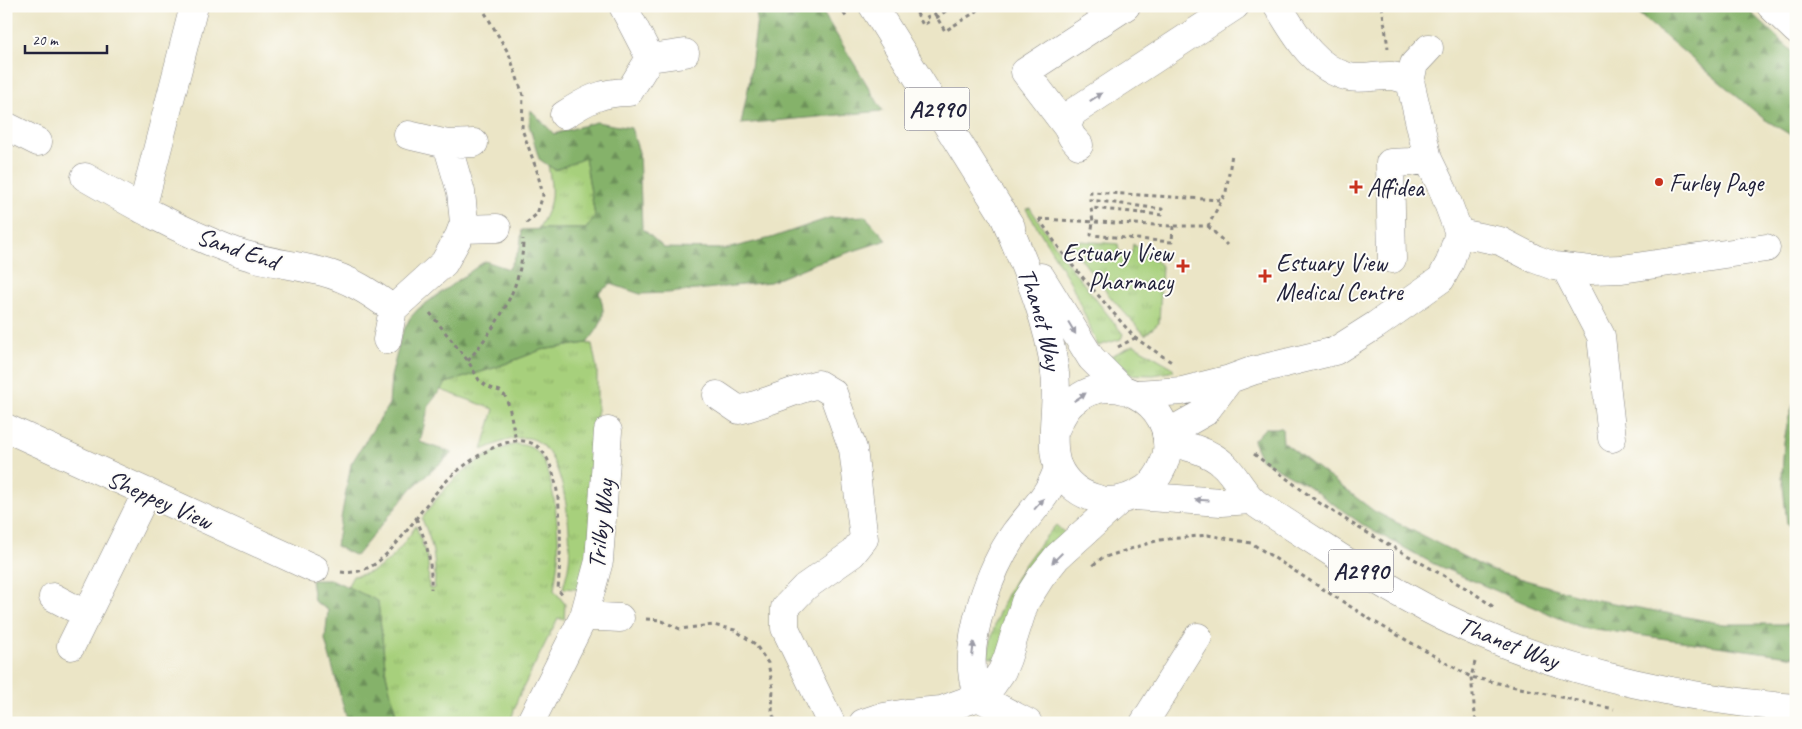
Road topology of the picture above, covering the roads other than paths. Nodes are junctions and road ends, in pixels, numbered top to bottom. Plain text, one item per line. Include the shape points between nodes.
1 (194, 6) edge
2 (623, 6) edge
3 (873, 6) edge
4 (1126, 6) edge
5 (1235, 6) edge
6 (1278, 6) edge
7 (1771, 6) edge
8 (1796, 30) edge
9 (1429, 48) dead end
10 (685, 53) dead end
11 (650, 58) junction
12 (1410, 81) junction
13 (564, 114) dead end
14 (6, 126) edge
15 (408, 135) dead end
16 (38, 142) dead end
17 (474, 143) dead end
18 (447, 144) junction
19 (1428, 158) junction
20 (85, 177) dead end
21 (142, 209) junction
22 (1002, 212) junction
23 (462, 228) junction
24 (497, 228) road end
25 (1458, 234) junction
26 (1766, 248) dead end
27 (1392, 259) dead end
28 (1566, 267) junction
29 (408, 296) junction
30 (387, 340) dead end
31 (1230, 379) junction
32 (1129, 391) junction
33 (717, 395) dead end
34 (6, 428) edge
35 (1055, 430) junction
36 (608, 431) dead end
37 (1166, 438) junction
38 (1612, 438) dead end
39 (1058, 467) junction
40 (147, 492) junction
41 (1126, 498) junction
42 (1251, 500) junction
43 (315, 569) road end
44 (53, 597) dead end
45 (586, 611) junction
46 (87, 615) junction
47 (620, 618) road end
48 (1198, 637) dead end
49 (72, 646) dead end
50 (978, 697) junction
51 (1796, 708) edge
52 (908, 718) edge
53 (530, 723) edge
54 (832, 723) edge
55 (863, 723) edge
56 (1028, 723) edge
57 (1144, 723) edge

1 - 21 main road
2 - 11 main road
3 - 22 main road, Thanet Way / A2990
4 -> 5 main road via 1025,72 1073,136 1072,113
6 - 12 main road via 1313,57 1331,69 1350,77 1392,76
7 - 8 main road
9 - 12 main road via 1414,64
10 - 11 main road
11 - 13 main road via 629,92 610,92 589,99
12 - 19 main road
14 - 16 main road
15 - 18 main road
17 - 18 main road
18 - 23 main road via 460,192
19 - 25 main road
19 - 27 main road via 1390,163
20 - 21 main road, Sand End
21 - 29 main road, Sand End via 232,251 325,272 360,285
22 -> 32 main road, Thanet Way / A2990 via 1091,358
22 - 35 main road, Thanet Way / A2990 via 1047,328 1056,374
23 - 24 main road
23 - 29 main road via 444,263
25 - 28 main road via 1500,241 1536,259
25 - 31 main road via 1441,279 1376,325 1335,351
26 - 28 main road via 1622,269
28 - 38 main road via 1601,336
29 - 30 main road
31 - 32 main road via 1182,391
31 - 37 main road via 1205,412
35 -> 32 main road, Thanet Way via 1062,415 1087,392 1104,388
32 - 37 main road, Thanet Way via 1150,404 1160,418
33 - 54 main road via 739,410 818,384 833,394 837,403 852,449 864,539 852,554 805,587 785,608 785,628
34 - 40 main road, Sheppey View
35 - 39 main road, Thanet Way via 1054,449
36 - 45 main road, Trilby Way via 599,560
37 - 41 main road via 1166,459 1159,474 1148,487
37 - 42 main road, Thanet Way / A2990 via 1218,460
39 - 41 main road via 1068,482 1083,494 1100,500
50 -> 39 main road via 972,662 985,593 1006,545 1046,495
40 - 43 main road, Sheppey View
40 - 46 main road
42 -> 41 main road
41 -> 50 main road via 1057,557 1041,577 1023,608 1002,671 991,687
42 - 51 main road, Thanet Way / A2990 via 1384,585 1430,611 1503,643 1582,669 1647,685 1720,699
44 - 46 main road
45 - 47 main road
45 - 53 main road, Trilby Way
46 - 49 main road
48 - 57 main road
50 - 52 main road
50 - 56 main road
52 - 55 main road via 878,718

